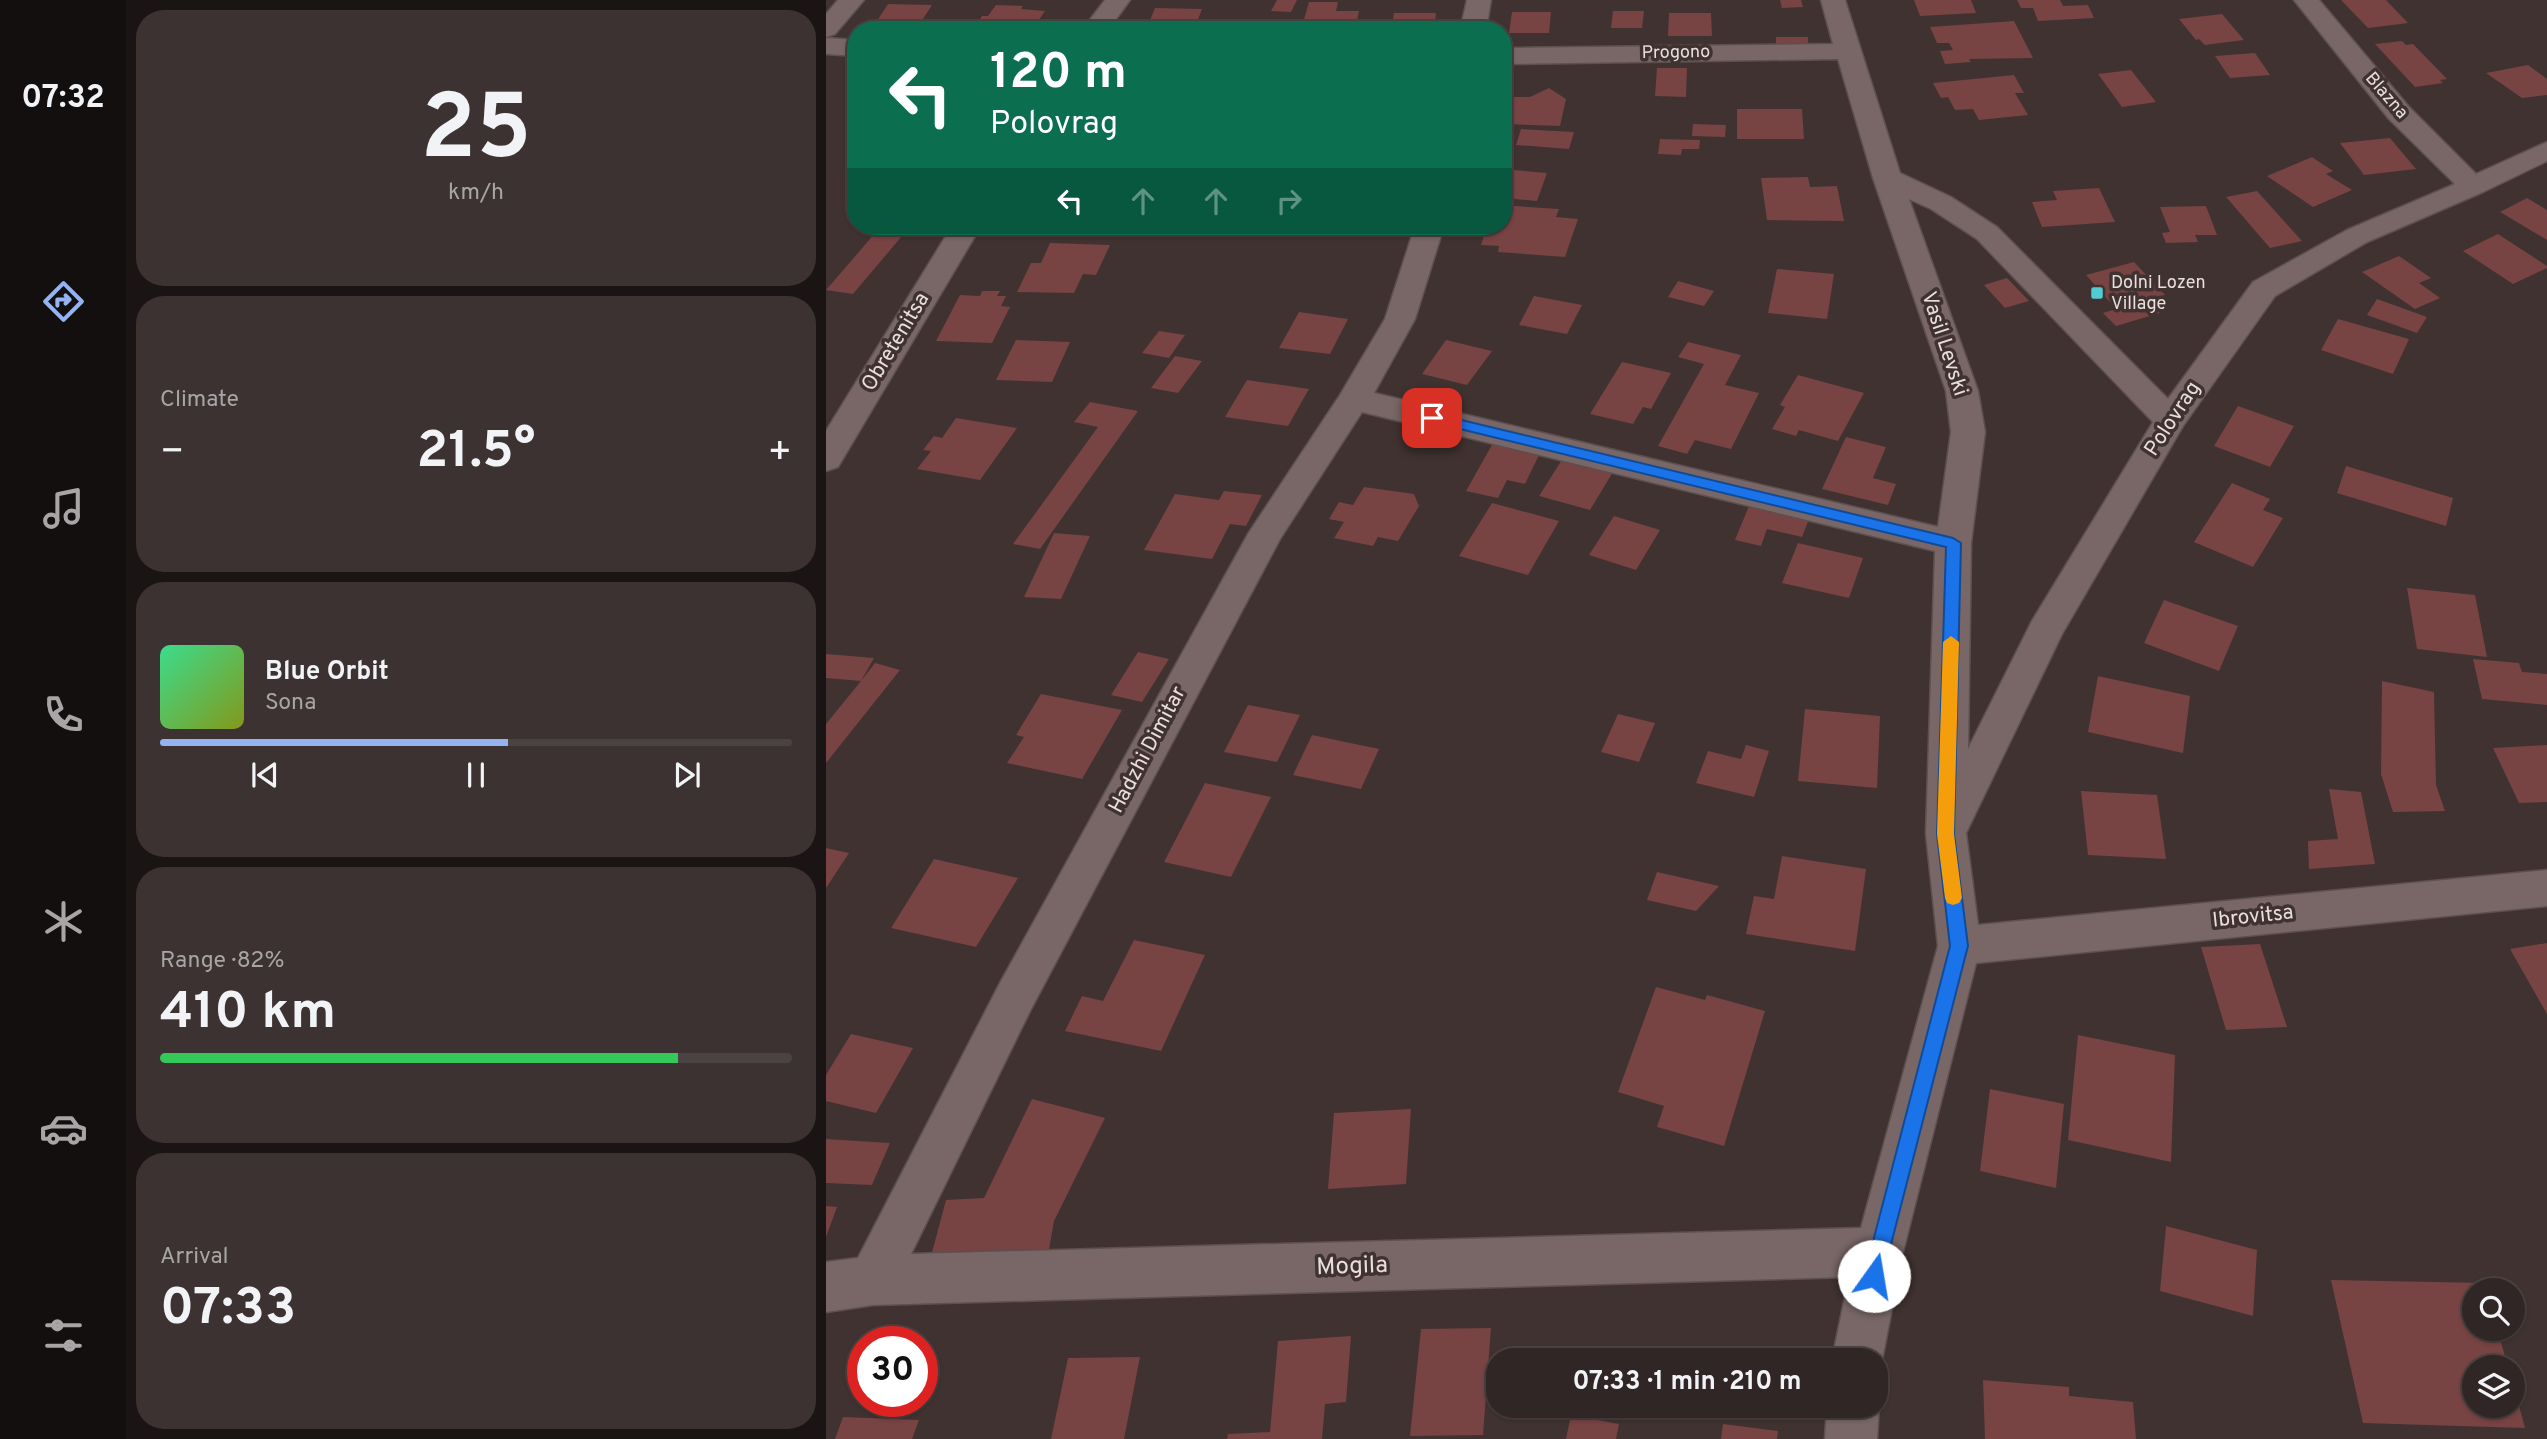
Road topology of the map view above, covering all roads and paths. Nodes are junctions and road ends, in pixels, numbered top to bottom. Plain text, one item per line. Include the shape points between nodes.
1 (852, 0) edge
2 (1118, 0) edge
3 (1479, 0) edge
4 (1833, 0) edge
5 (2306, 0) edge
6 (1103, 21) edge
7 (1475, 21) edge
8 (826, 29) edge
9 (826, 46) edge
10 (847, 47) edge
11 (1850, 51) junction
12 (1512, 56) edge
13 (2547, 150) edge
14 (1888, 178) junction
15 (2473, 186) junction
16 (961, 235) edge
17 (1426, 235) edge
18 (1354, 399) junction
19 (2170, 420) junction
20 (826, 459) edge
21 (1953, 543) junction
22 (1946, 834) junction
23 (2547, 888) edge
24 (1959, 946) junction
25 (1879, 1252) junction
26 (873, 1280) junction
27 (826, 1287) edge
28 (1859, 1348) edge
29 (1852, 1418) edge
30 (1851, 1439) edge

1 - 8 street
2 - 6 street
3 - 7 street
4 - 11 street, Vasil Levski
5 - 15 street, Blazna via 2399,113
9 - 10 street
11 - 12 street, Progono
11 - 14 street, Vasil Levski
13 - 15 street, Polovrag
14 - 19 street via 1941,203 1987,233
14 - 21 street, Vasil Levski via 1962,391 1968,432
15 - 19 street, Polovrag via 2357,236 2263,289
16 - 20 street, Obretenitsa
17 - 18 street, Hadzhi Dimitar via 1400,319
18 - 21 street
18 - 26 street, Hadzhi Dimitar via 1265,534 1015,997
19 - 22 street, Polovrag via 2045,631
21 - 22 street, Vasil Levski
22 - 24 street, Vasil Levski
23 - 24 street, Ibrovitsa
24 - 25 street, Vasil Levski
25 - 26 street, Mogila
25 - 28 street, Vasil Levski
26 - 27 street, Mogila
29 - 30 street

